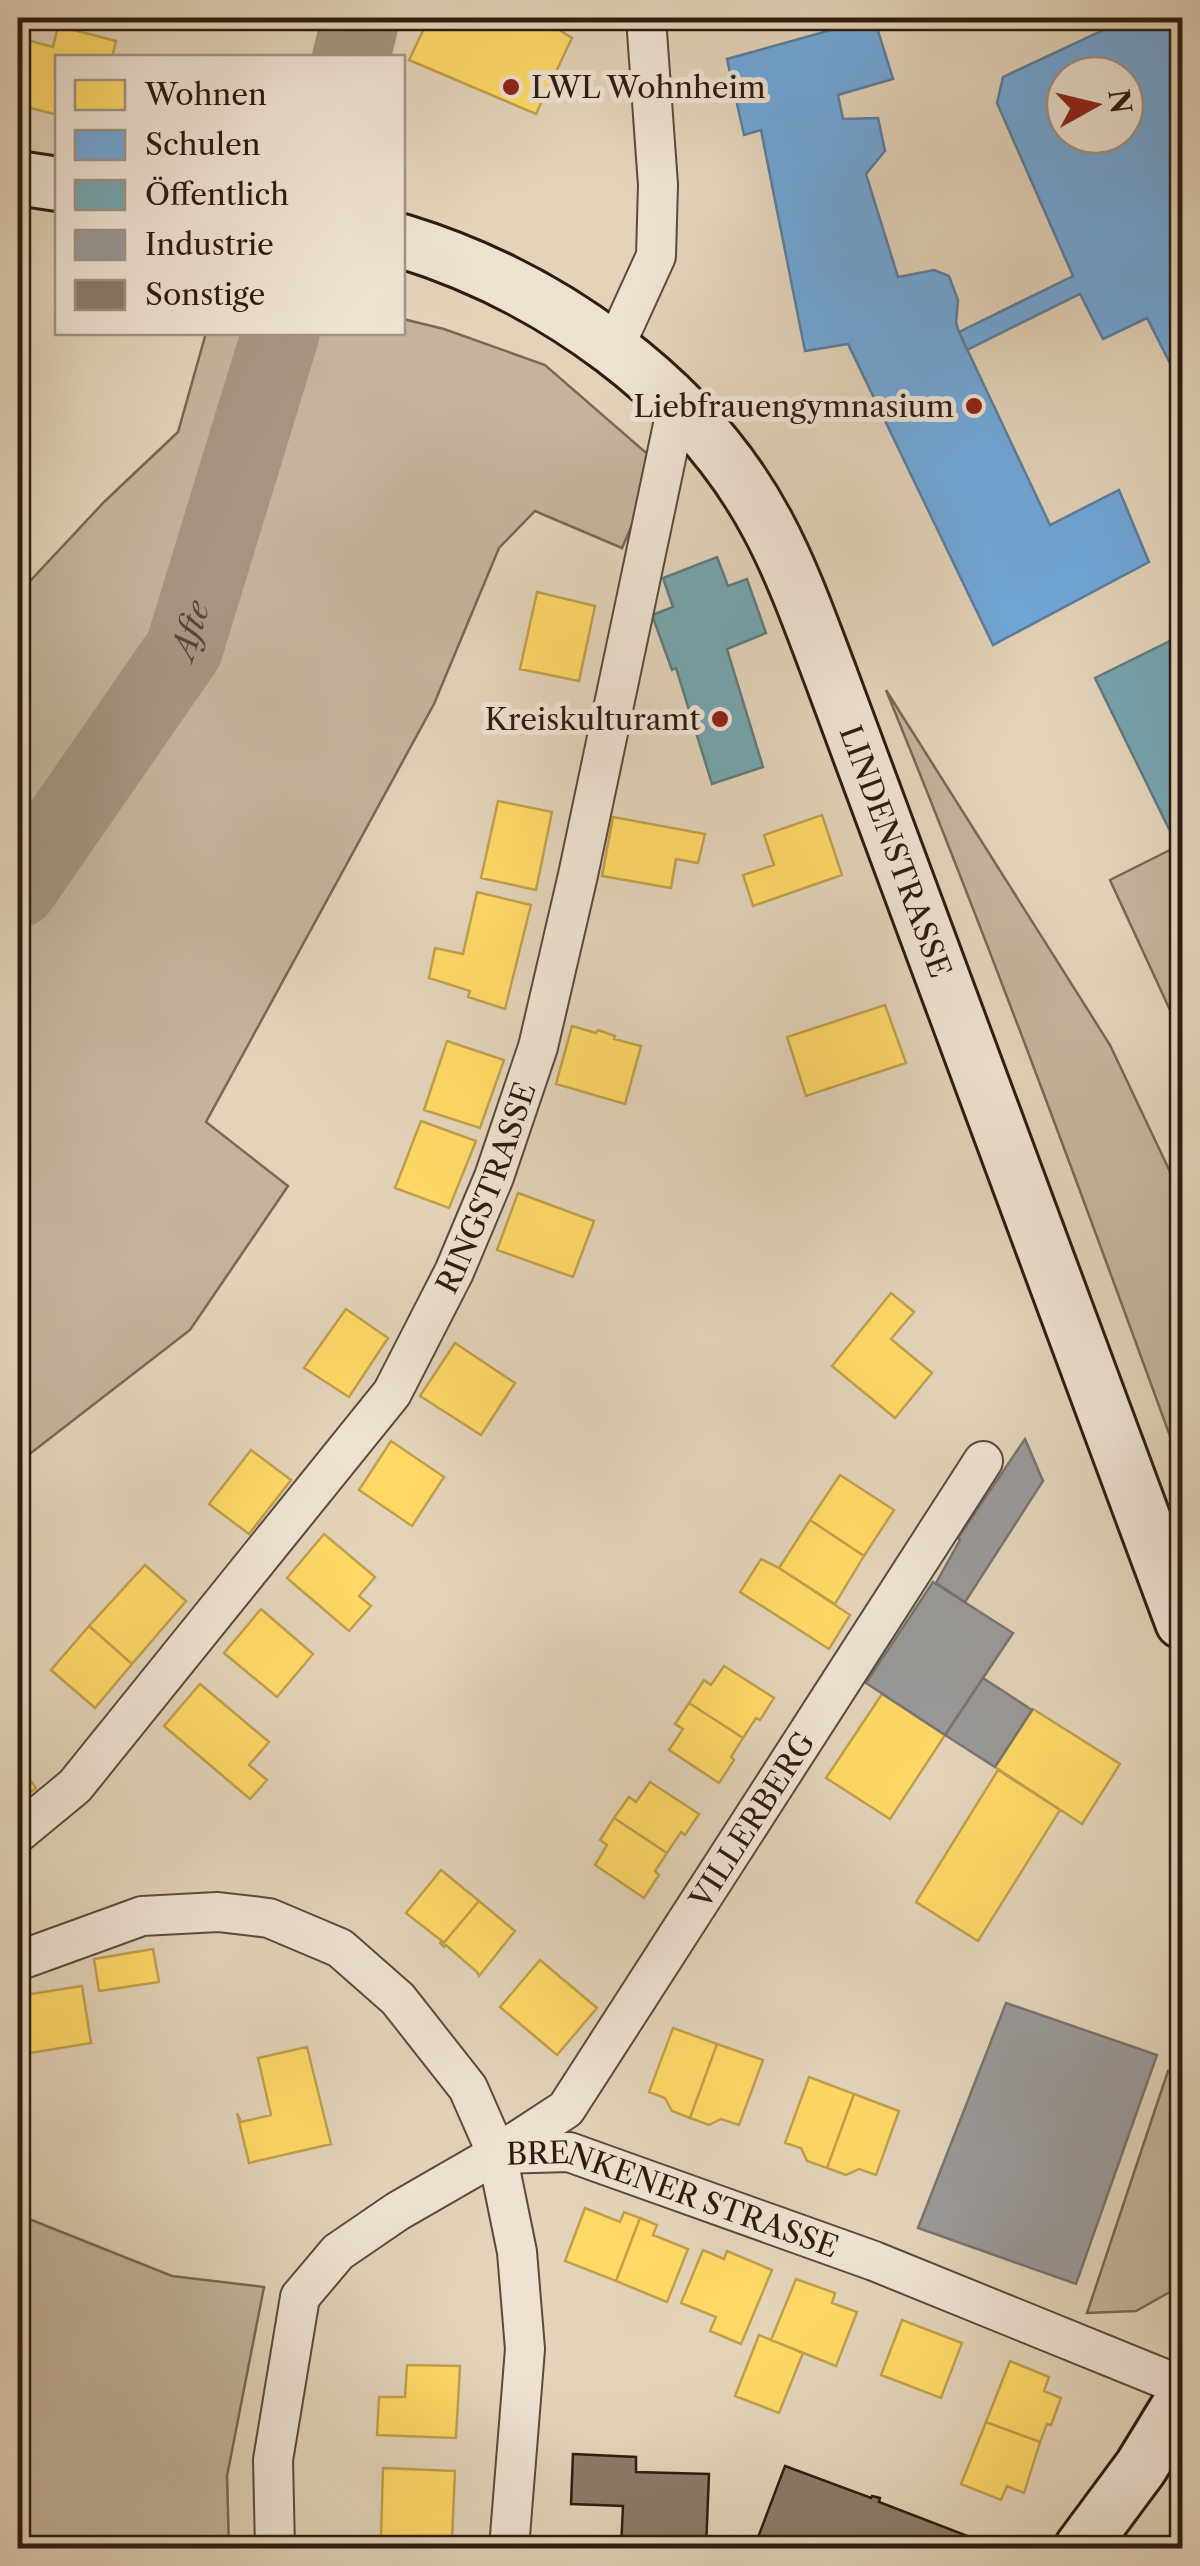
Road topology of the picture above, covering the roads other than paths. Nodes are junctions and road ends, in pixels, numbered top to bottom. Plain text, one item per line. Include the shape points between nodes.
1 (646, 18) edge
2 (18, 178) edge
3 (55, 184) edge
4 (405, 242) edge
5 (614, 348) junction
6 (677, 406) junction
7 (983, 1461) dead end
8 (1182, 1622) edge
9 (18, 1833) edge
10 (18, 1961) edge
11 (497, 2154) junction
12 (1182, 2386) edge
13 (1182, 2400) edge
14 (276, 2548) edge
15 (509, 2548) edge
16 (1081, 2548) edge

1 - 5 street via 656,256
2 - 3 main road
4 - 5 main road, LINDENSTRASSE via 542,300
5 - 6 main road, LINDENSTRASSE
6 - 8 main road, LINDENSTRASSE via 727,461 796,585
6 - 9 street, RINGSTRASSE via 538,1048 454,1272 392,1393 75,1786
7 - 11 street, VILLERBERG via 566,2110
10 - 11 street, BRENKENER STRASSE via 142,1916 218,1912 269,1918 340,1948 398,1999 468,2088
11 - 12 street, BRENKENER STRASSE via 569,2152 874,2261
11 - 14 street, VILLERBERG via 338,2252 300,2297 273,2460
11 - 15 street via 518,2252 524,2349
13 - 16 main road

